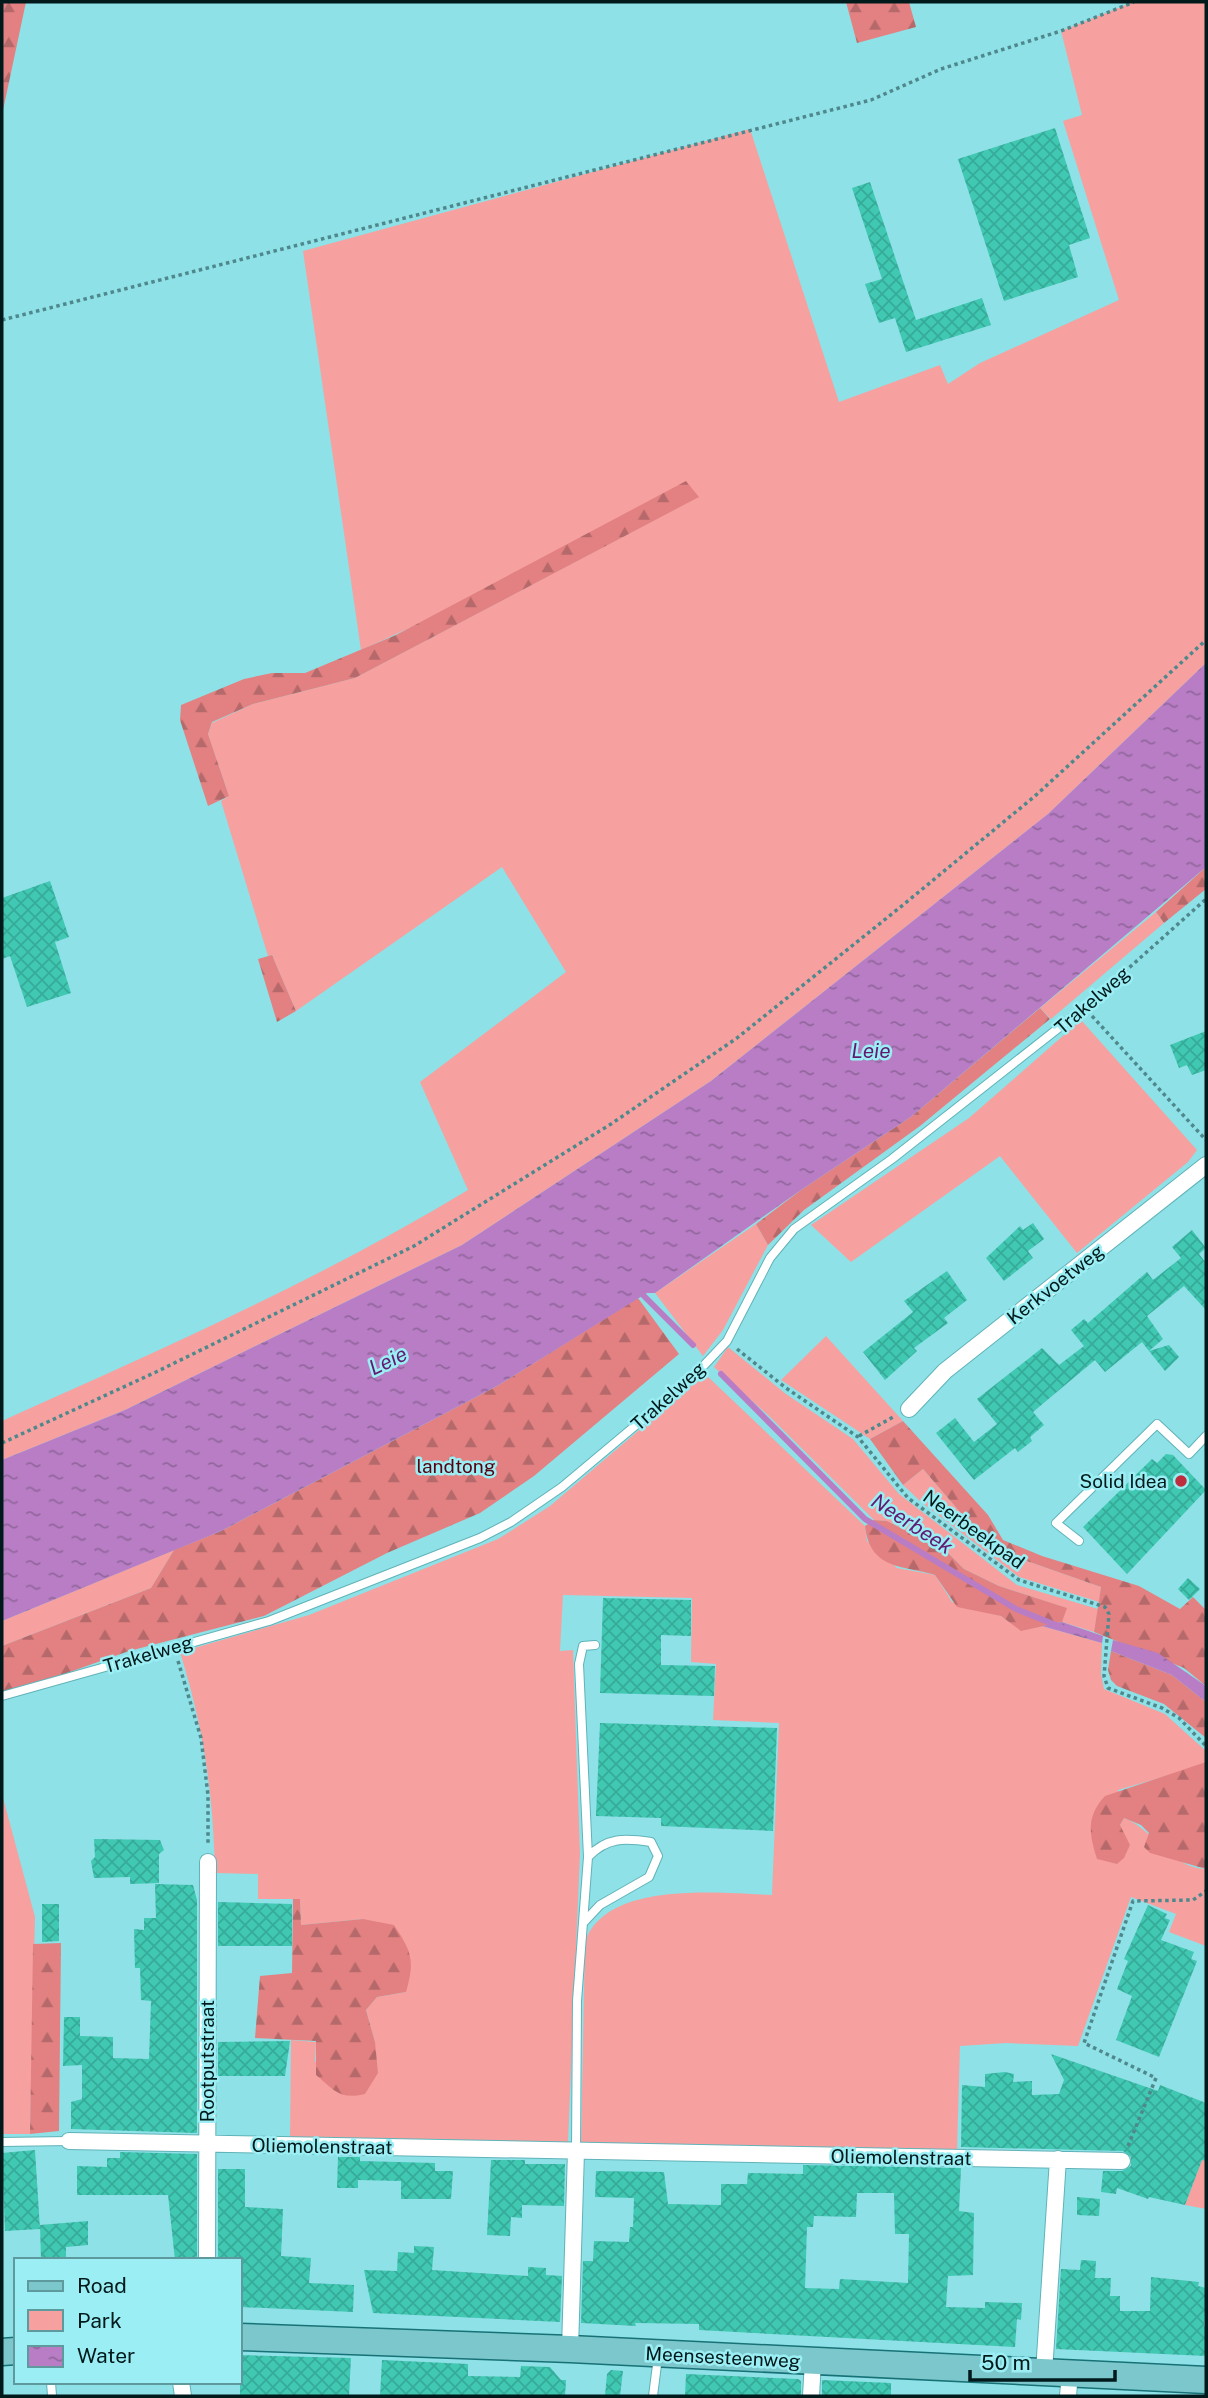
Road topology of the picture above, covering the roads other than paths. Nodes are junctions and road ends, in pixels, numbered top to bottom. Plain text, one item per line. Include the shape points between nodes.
1 (1084, 1008) road end
2 (1206, 1165) edge
3 (909, 1409) road end
4 (1206, 1436) edge
5 (1079, 1541) dead end
6 (596, 1645) dead end
7 (2, 1696) edge
8 (588, 1857) junction
9 (208, 1862) road end
10 (584, 1922) junction
11 (69, 2141) joint
12 (2, 2142) edge
13 (206, 2144) junction
14 (576, 2151) junction
15 (1058, 2159) junction
16 (1122, 2161) road end
17 (207, 2258) edge
18 (242, 2337) edge
19 (570, 2349) junction
20 (658, 2354) junction
21 (813, 2361) junction
22 (1206, 2379) edge
23 (1061, 2381) edge
24 (655, 2395) edge
25 (811, 2396) edge

1 - 7 lane, Trakelweg via 892,1159 794,1229 770,1258 727,1341 691,1379 562,1487 511,1522 270,1621
2 - 3 street, Kerkvoetweg via 945,1371
4 - 5 lane via 1189,1454 1157,1424 1056,1523
6 - 8 lane via 583,1646 579,1664
8 - 10 lane
8 - 10 lane via 613,1839 651,1842 658,1856 649,1877 600,1905
9 - 13 street, Rootputstraat
10 - 14 lane via 577,2001
11 - 12 lane
11 - 13 street, Oliemolenstraat
13 - 14 street, Oliemolenstraat
13 - 17 street, Rootputstraat
14 - 15 street, Oliemolenstraat
14 - 19 street
15 - 16 street, Oliemolenstraat
15 - 23 street
18 - 19 main road, Meensesteenweg
19 - 20 main road, Meensesteenweg
20 - 21 main road, Meensesteenweg
20 - 24 lane
21 - 23 main road, Meensesteenweg
21 - 25 street
22 - 23 main road, Meensesteenweg

